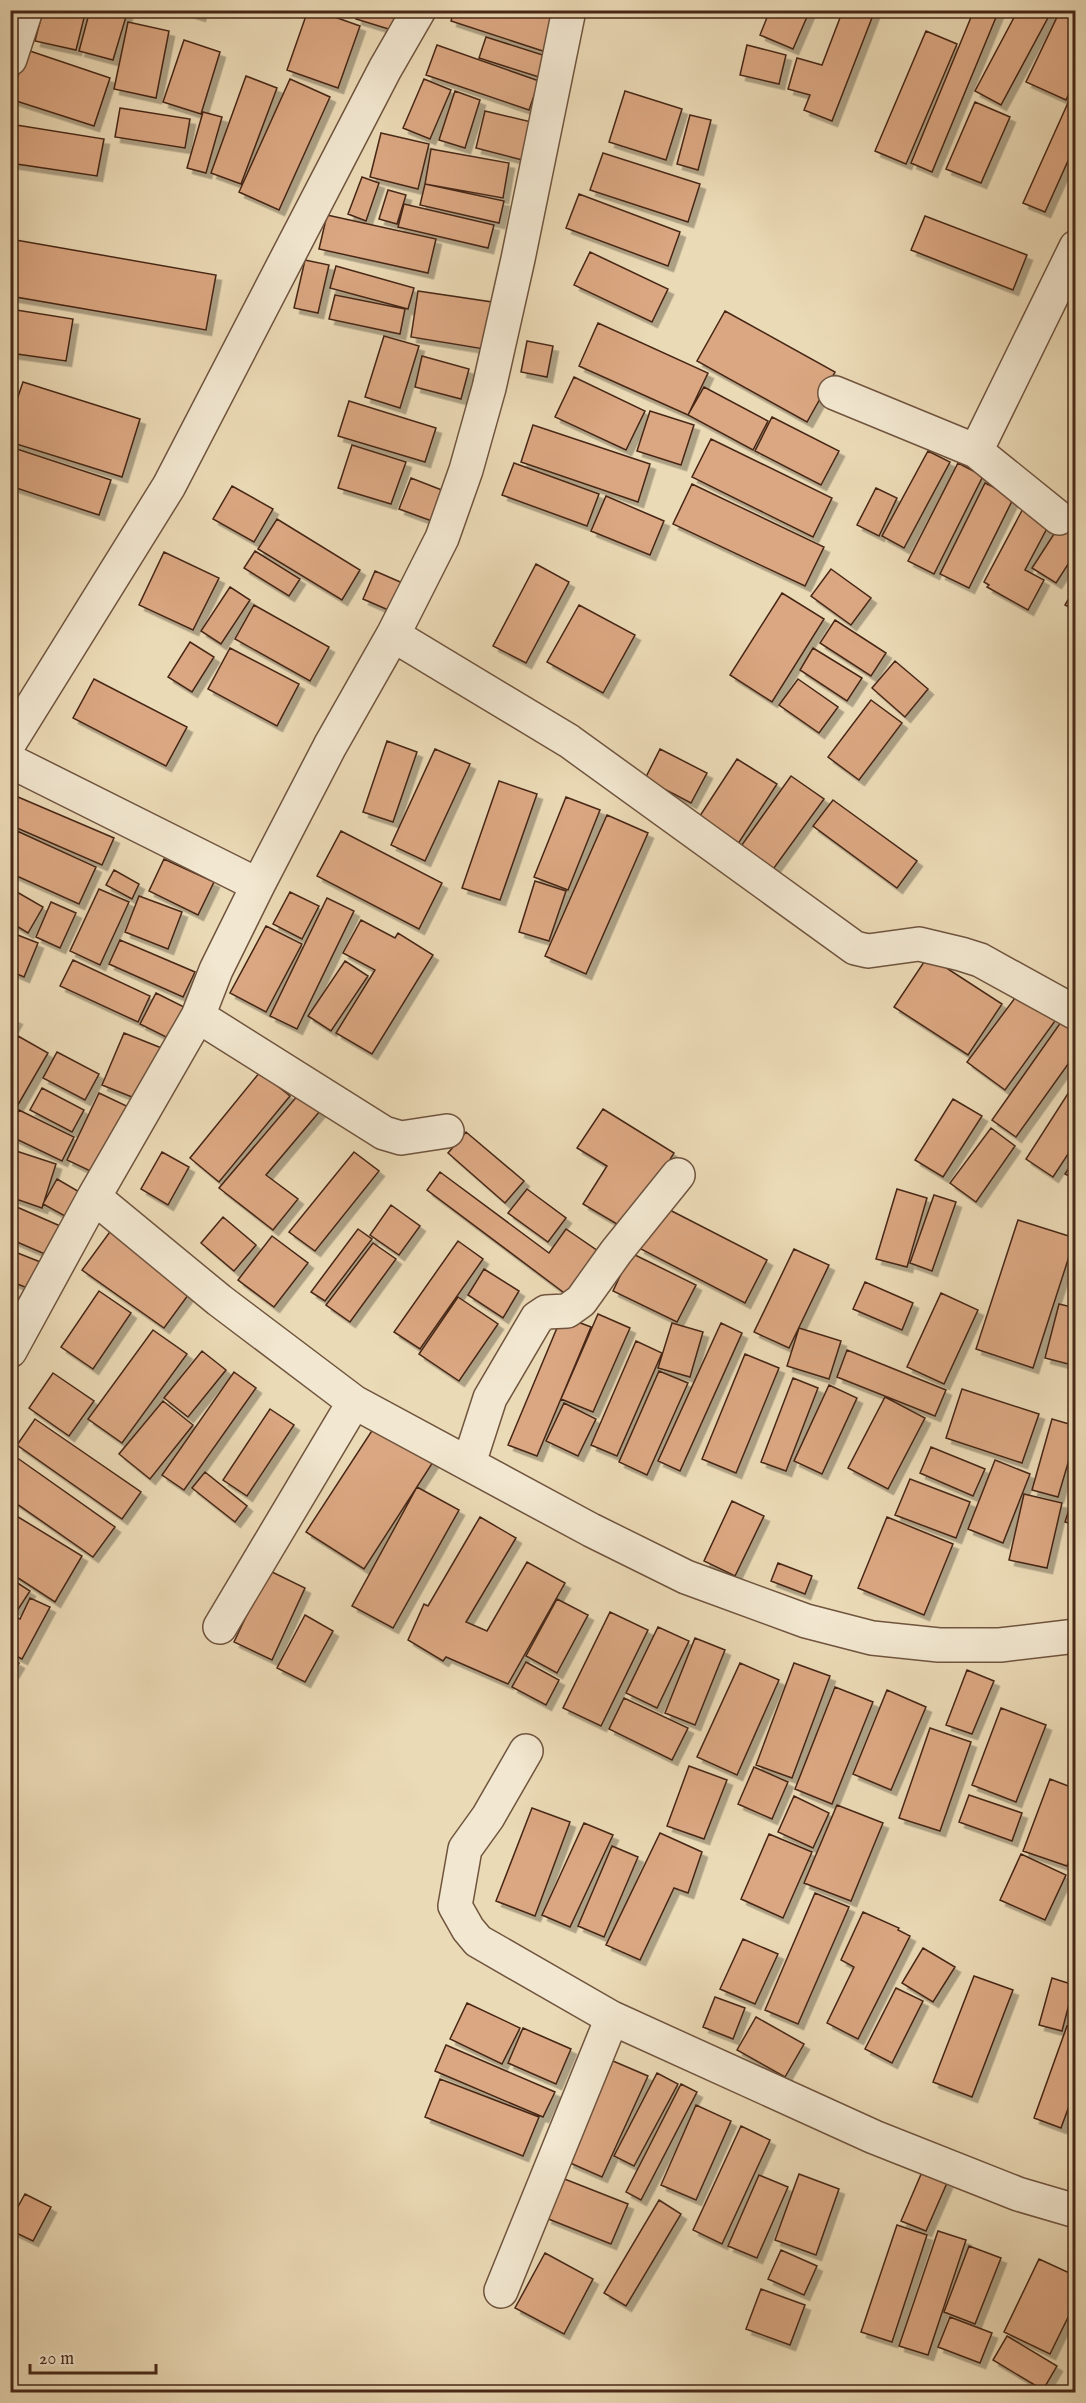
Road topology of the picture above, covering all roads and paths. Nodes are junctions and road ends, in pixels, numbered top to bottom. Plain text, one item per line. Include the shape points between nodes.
1 (26, 10) edge
2 (419, 10) edge
3 (569, 10) edge
4 (10, 59) edge
5 (1076, 247) edge
6 (835, 393) dead end
7 (976, 451) junction
8 (1059, 518) dead end
9 (393, 635) junction
10 (10, 742) edge
11 (10, 761) edge
12 (258, 885) junction
13 (1076, 1013) edge
14 (198, 1016) junction
15 (447, 1131) dead end
16 (678, 1175) dead end
17 (94, 1197) junction
18 (10, 1351) edge
19 (354, 1402) junction
20 (469, 1464) junction
21 (219, 1627) dead end
22 (1076, 1636) edge
23 (526, 1751) dead end
24 (612, 2018) junction
25 (1076, 2211) edge
26 (501, 2291) dead end

1 - 4 street
2 - 10 street via 169,486
3 - 9 street via 520,248 466,470 442,538
5 - 7 street
6 - 7 street
7 - 8 street
9 - 12 street
9 - 13 street via 569,741 855,948 868,951 919,944 961,954 980,960
11 - 12 street
12 - 14 street
14 - 15 street via 384,1133 401,1138
14 - 17 street
16 - 20 street via 581,1301 567,1311 546,1312 537,1318 490,1398
17 - 18 street
17 - 19 street via 219,1300
19 - 20 street
19 - 21 street
20 - 22 street via 686,1577 806,1621 872,1638 939,1645 1000,1645
23 - 24 street via 465,1849 455,1906 478,1941
24 - 25 street via 874,2137 1018,2194
24 - 26 street

